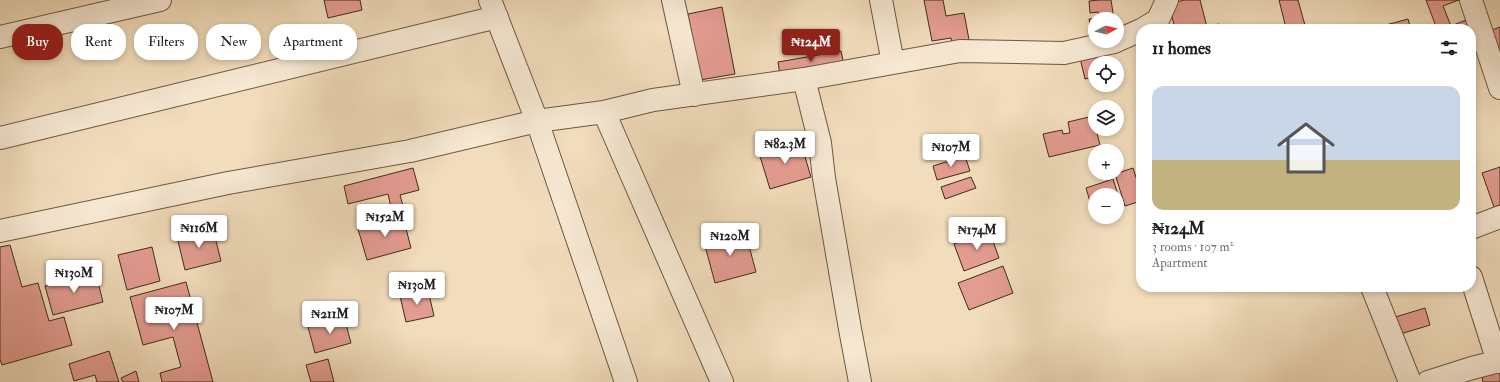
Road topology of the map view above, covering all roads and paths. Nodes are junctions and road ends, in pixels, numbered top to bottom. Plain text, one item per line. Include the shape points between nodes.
1 (160, 0) edge
2 (673, 0) edge
3 (881, 0) edge
4 (1167, 0) edge
5 (1471, 0) edge
6 (493, 8) edge
7 (1152, 24) edge
8 (1475, 24) edge
9 (1476, 31) edge
10 (1136, 33) edge
11 (0, 36) edge
12 (1478, 43) edge
13 (893, 63) junction
14 (1496, 64) edge
15 (804, 80) junction
16 (1500, 88) edge
17 (694, 95) junction
18 (604, 112) junction
19 (538, 121) junction
20 (0, 138) edge
21 (1500, 217) edge
22 (1476, 226) edge
23 (0, 231) edge
24 (1374, 292) edge
25 (1476, 292) edge
26 (1499, 361) edge
27 (1474, 375) edge
28 (626, 382) edge
29 (722, 382) edge
30 (860, 382) edge
31 (1410, 382) edge
32 (1428, 382) edge

1 - 11 street
2 - 17 street
3 - 13 street
4 - 7 street via 1158,20
5 - 8 street
6 - 19 street
6 - 20 street
9 - 12 street
10 - 13 street via 1114,42 1064,53 960,51
12 - 14 street
13 - 15 street
14 - 16 street
15 - 17 street
15 - 30 street via 820,143
17 - 18 street via 653,100
18 - 19 street
18 - 29 street
19 - 23 street via 410,151 228,184
19 - 28 street
21 - 22 street
24 - 31 street
25 - 26 street
26 - 27 street
27 - 32 street

